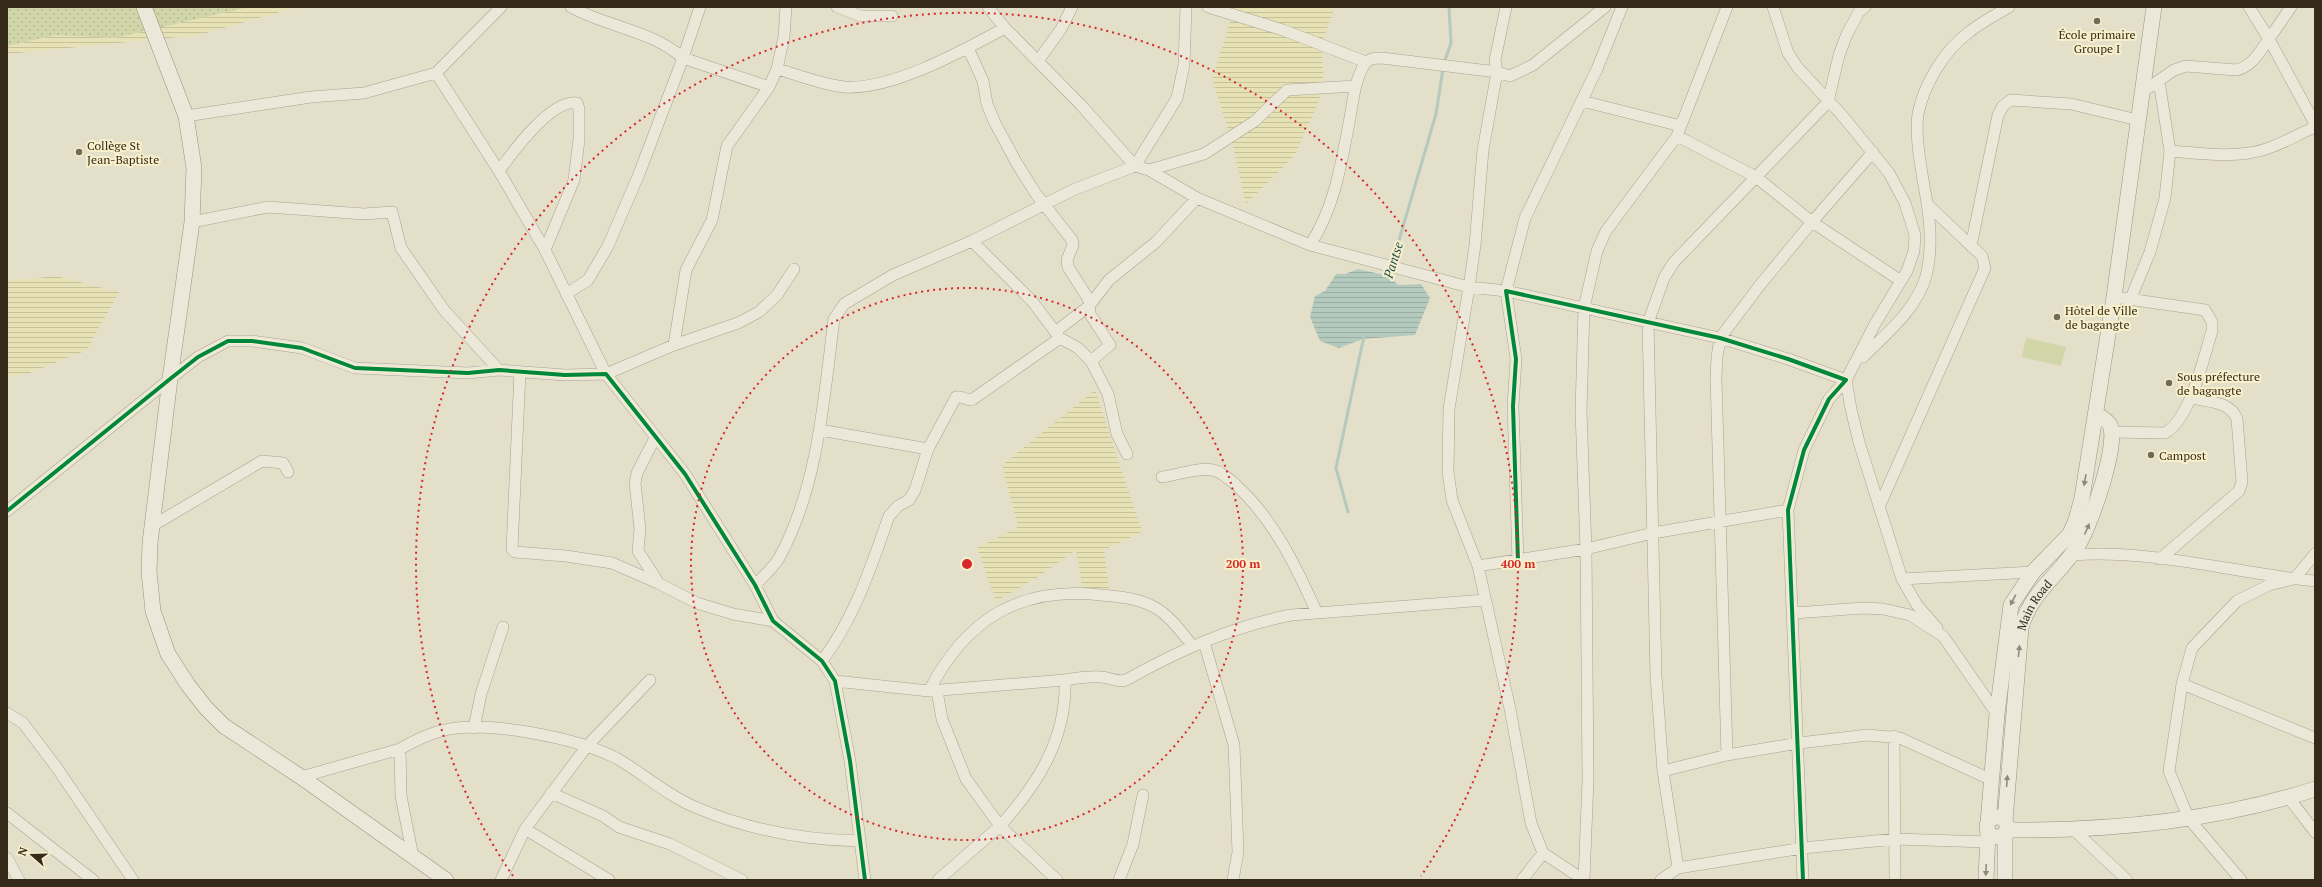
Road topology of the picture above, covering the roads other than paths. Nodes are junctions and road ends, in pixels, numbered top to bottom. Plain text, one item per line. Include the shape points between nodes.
1 (144, 7) edge
2 (501, 7) edge
3 (571, 7) edge
4 (700, 7) edge
5 (786, 7) edge
6 (838, 7) edge
7 (988, 7) edge
8 (1072, 7) edge
9 (1186, 7) edge
10 (1208, 7) edge
11 (1506, 7) edge
12 (1605, 7) edge
13 (1622, 7) edge
14 (1727, 7) edge
15 (1773, 7) edge
16 (1865, 7) edge
17 (2009, 7) edge
18 (2154, 7) edge
19 (2249, 7) edge
20 (2292, 7) edge
21 (892, 16) dead end
22 (1005, 28) junction
23 (2269, 39) junction
24 (968, 48) junction
25 (683, 58) junction
26 (1038, 61) junction
27 (1366, 62) junction
28 (777, 69) junction
29 (1497, 72) junction
30 (436, 73) junction
31 (2160, 81) junction
32 (1356, 86) junction
33 (769, 87) junction
34 (2141, 93) junction
35 (1582, 101) junction
36 (1828, 102) junction
37 (186, 116) junction
38 (2138, 120) junction
39 (2315, 126) edge
40 (1679, 131) junction
41 (2170, 151) junction
42 (1873, 152) junction
43 (1135, 166) junction
44 (1149, 170) junction
45 (499, 171) junction
46 (1756, 177) junction
47 (1197, 198) junction
48 (1043, 204) junction
49 (1928, 205) junction
50 (192, 222) junction
51 (1812, 222) junction
52 (972, 240) junction
53 (1310, 245) junction
54 (1971, 246) junction
55 (545, 250) junction
56 (794, 269) dead end
57 (1901, 281) junction
58 (1469, 287) junction
59 (1506, 291) junction
60 (566, 294) junction
61 (2114, 297) junction
62 (2131, 298) junction
63 (1089, 306) junction
64 (1584, 308) junction
65 (1648, 323) junction
66 (1057, 335) junction
67 (1720, 338) junction
68 (674, 345) junction
69 (1091, 361) junction
70 (1857, 363) junction
71 (499, 370) junction
72 (520, 372) junction
73 (606, 374) junction
74 (170, 379) junction
75 (1846, 380) junction
76 (2190, 398) junction
77 (2096, 414) junction
78 (820, 430) junction
79 (2111, 432) junction
80 (655, 438) junction
81 (928, 449) junction
82 (1127, 454) dead end
83 (2089, 461) junction
84 (2108, 463) junction
85 (288, 472) dead end
86 (1162, 477) dead end
87 (1879, 507) junction
88 (1788, 510) junction
89 (7, 511) edge
90 (1720, 521) junction
91 (152, 526) junction
92 (1653, 533) junction
93 (1586, 550) junction
94 (2315, 554) edge
95 (2072, 555) junction
96 (2160, 559) junction
97 (1518, 561) junction
98 (1478, 566) junction
99 (2033, 572) junction
100 (2294, 579) junction
101 (1902, 580) junction
102 (2315, 581) edge
103 (658, 583) junction
104 (756, 586) junction
105 (1485, 600) junction
106 (1316, 613) junction
107 (1794, 613) junction
108 (772, 621) junction
109 (504, 627) dead end
110 (1943, 636) junction
111 (1204, 642) junction
112 (1192, 645) junction
113 (822, 661) junction
114 (650, 680) dead end
115 (1065, 680) junction
116 (835, 682) junction
117 (2182, 684) junction
118 (933, 691) junction
119 (7, 713) edge
120 (1997, 714) junction
121 (474, 728) junction
122 (1894, 736) junction
123 (2315, 738) edge
124 (1799, 743) junction
125 (587, 746) junction
126 (400, 749) junction
127 (1727, 755) junction
128 (1663, 771) junction
129 (301, 777) junction
130 (1992, 780) junction
131 (2315, 789) edge
132 (550, 793) junction
133 (1143, 795) dead end
134 (2289, 798) junction
135 (7, 813) edge
136 (2189, 819) junction
137 (1000, 826) junction
138 (2006, 828) junction
139 (525, 829) junction
140 (2074, 830) junction
141 (1988, 832) junction
142 (2315, 832) edge
143 (1895, 839) junction
144 (860, 841) junction
145 (1803, 848) junction
146 (1543, 853) junction
147 (413, 857) junction
148 (7, 858) edge
149 (1678, 868) junction
150 (2006, 873) edge
151 (19, 880) edge
152 (93, 880) edge
153 (133, 880) edge
154 (446, 880) edge
155 (501, 880) edge
156 (609, 880) edge
157 (742, 880) edge
158 (865, 880) edge
159 (938, 880) edge
160 (1057, 880) edge
161 (1119, 880) edge
162 (1233, 880) edge
163 (1522, 880) edge
164 (1584, 880) edge
165 (1661, 880) edge
166 (1803, 880) edge
167 (1895, 880) edge
168 (1986, 880) edge
169 (2014, 880) edge
170 (2127, 880) edge
171 (2241, 880) edge

1 - 37 street
2 - 30 street
3 - 25 street via 601,21 664,43
4 - 25 street
5 - 28 street via 784,37
6 - 21 street via 861,16
7 - 22 street
8 - 26 street via 1061,29
9 - 43 street via 1184,65 1177,98
10 - 27 street via 1283,30
11 - 29 street via 1495,60
12 - 29 street via 1533,65 1510,76
13 - 35 street
14 - 40 street
15 - 36 street via 1788,53
16 - 36 street via 1847,34 1839,55
17 - 49 street via 1967,33 1944,57 1924,94 1918,115 1918,134
18 - 34 street
19 - 23 street
20 - 23 street
22 - 24 street
22 - 26 street
23 - 31 street via 2244,69 2186,66 2174,70
23 - 39 street
24 - 28 street via 924,68 859,87 844,86
24 - 48 street via 983,80 987,104 995,123
25 - 33 street
25 - 60 street via 639,174 608,246 588,280
26 - 43 street
27 - 29 street via 1372,58 1382,58
27 - 32 street
28 - 33 street
29 - 58 street via 1483,150
30 - 37 street via 364,93 311,97
30 - 45 street
31 - 34 street
31 - 41 street
32 - 44 street via 1287,90 1255,121 1204,154
32 - 53 street via 1343,155 1330,205 1322,226
33 - 68 street via 727,146 712,220 686,270
34 - 38 street
35 - 40 street
35 - 59 street via 1525,218
36 - 42 street
36 - 46 street
37 - 50 street via 194,168
38 - 54 street via 2071,104 2011,100 2003,106 1998,115
38 - 61 street
39 - 41 street via 2270,147 2250,153 2227,155
40 - 46 street
40 - 64 street via 1606,231
41 - 62 street via 2165,198 2150,252
42 - 51 street
42 - 57 street via 1889,173 1902,197 1915,235 1914,251
43 - 44 street
43 - 48 street
44 - 47 street
45 - 55 street
45 - 55 street via 527,135 544,120 563,106 577,103 579,140 574,180
46 - 51 street
46 - 65 street via 1674,262 1664,278
47 - 53 street
47 - 63 street via 1156,242 1109,280
48 - 52 street
48 - 63 street via 1072,240 1073,245 1067,260 1068,267 1089,300
49 - 54 street
49 - 70 street via 1930,250 1926,277 1914,301 1895,325
50 - 71 street via 268,207 364,214 392,212 402,248 417,271 444,310
50 - 74 street
51 - 57 street
51 - 67 street
52 - 66 street via 1032,301
52 - 78 street via 893,275 844,304 834,319
53 - 58 street
54 - 87 street via 1985,262 1984,274
55 - 60 street
56 - 68 street via 777,295 759,312 738,323
57 - 70 street via 1876,322
58 - 59 street
58 - 98 street via 1449,409 1448,472 1452,500
59 - 64 street
59 - 97 street via 1516,359 1513,406
60 - 73 street
61 - 62 street
61 - 77 street
62 - 76 street via 2205,310 2210,316 2212,331
63 - 66 street
63 - 69 street via 1090,314 1110,345
64 - 65 street
64 - 93 street via 1581,411
65 - 67 street
65 - 92 street
66 - 69 street via 1078,348
66 - 81 street via 973,399 956,397
67 - 75 street
67 - 90 street via 1716,371
68 - 73 street
69 - 82 street via 1108,394 1117,434
70 - 75 street
71 - 72 street
71 - 74 street via 468,373 355,368 302,348 238,340 228,341 198,357
72 - 73 street
72 - 103 street via 512,549 515,552 612,563
73 - 80 street
74 - 89 street
74 - 91 street
75 - 87 street via 1859,442
75 - 88 street via 1829,399 1804,450
76 - 79 street via 2176,423 2165,433
76 - 96 street via 2229,407 2234,411 2237,419 2242,482 2239,491
77 - 79 street via 2107,421
77 - 83 street
78 - 81 street
78 - 104 street via 802,502 790,536 778,559
79 - 84 street, Main Road
80 - 103 street via 637,473 635,483 640,529 638,551
80 - 104 street via 685,474
81 - 113 street via 915,490 909,500 898,506 889,516 851,616
83 - 84 street
83 -> 99 street via 2080,505 2070,534
95 -> 84 street, Main Road via 2086,532
85 - 91 street via 282,463 262,462
86 - 106 street via 1211,470 1230,480 1247,495 1274,530 1297,570
87 - 101 street
88 - 90 street
88 - 107 street
90 - 92 street
90 - 127 street
91 - 129 street via 149,572 153,611 168,654 192,691 219,721
92 - 93 street
92 - 128 street via 1656,676
93 - 97 street
93 - 164 street via 1588,779
94 - 100 street
95 - 96 street via 2097,553
138 -> 95 street, Main Road via 2021,628 2032,600
96 - 100 street
97 - 98 street
98 - 105 street
99 - 101 street
99 -> 120 street via 2011,605
100 - 102 street
100 - 117 street via 2269,585 2237,601 2192,648
101 - 110 street via 1917,605
103 - 108 street via 697,603 734,614
104 - 108 street
105 - 106 street
105 - 146 street via 1510,708 1531,823
106 - 111 street via 1262,621
107 - 110 street via 1883,609 1910,615
107 - 124 street
108 - 113 street
109 - 121 street via 480,694
110 - 120 street
111 - 112 street
111 - 162 street via 1234,745 1238,852
112 - 115 street via 1120,682 1103,677
112 - 118 street via 1175,624 1156,608 1135,599 1089,594 1048,595 1026,599 1000,610 975,627 948,657
113 - 116 street
114 - 125 street
115 - 118 street
115 - 137 street via 1066,703 1060,727 1042,771 1023,800
116 - 118 street
116 - 144 street via 850,761
117 - 123 street
117 - 136 street via 2169,771
118 - 137 street via 966,779
119 - 153 street via 23,724 57,768
120 - 130 street
121 - 125 street via 512,730
121 - 126 street via 444,730
122 - 124 street via 1868,735
122 - 130 street
122 - 143 street
124 - 127 street
124 - 145 street
125 - 132 street
125 - 144 street via 617,759 681,801 736,822 817,840
126 - 129 street
126 - 147 street via 401,796
127 - 128 street
128 - 149 street
129 - 147 street
130 - 141 street
131 - 134 street
132 - 139 street
132 - 157 street via 603,816 619,827 670,844
133 - 161 street via 1133,844
134 - 136 street
134 - 142 street
135 - 152 street
136 - 140 street
136 - 171 street
137 - 159 street
137 - 160 street
138 - 140 street
138 - 141 street via 1997,816 1991,819
138 - 150 street, Main Road
139 - 155 street
139 - 156 street
140 - 170 street
141 - 143 street
141 -> 168 street
143 - 145 street
143 - 167 street
144 - 158 street
145 - 149 street
145 - 166 street
146 - 163 street
146 - 164 street
147 - 154 street
148 - 151 street
149 - 165 street
150 - 169 street

